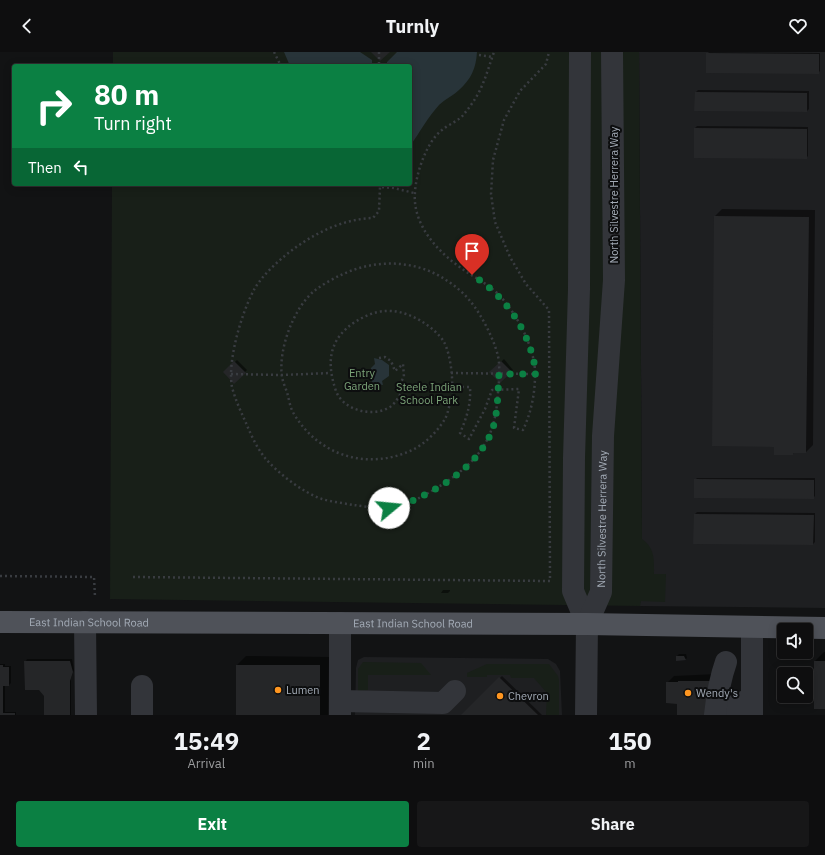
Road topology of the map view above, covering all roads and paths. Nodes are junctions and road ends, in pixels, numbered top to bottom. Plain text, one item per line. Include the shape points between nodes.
1 (274, 52) edge
2 (379, 52) edge
3 (494, 52) edge
4 (549, 52) edge
5 (580, 52) edge
6 (612, 52) edge
7 (480, 55) dead end
8 (492, 57) junction
9 (280, 64) edge
10 (380, 64) edge
11 (380, 186) edge
12 (414, 193) junction
13 (379, 358) dead end
14 (451, 372) junction
15 (330, 373) junction
16 (231, 374) junction
17 (499, 374) junction
18 (536, 374) junction
19 (282, 375) junction
20 (452, 387) junction
21 (498, 390) junction
22 (0, 576) edge
23 (133, 577) dead end
24 (95, 597) dead end
25 (0, 622) edge
26 (85, 622) junction
27 (340, 623) junction
28 (587, 624) junction
29 (752, 627) junction
30 (825, 628) edge
31 (726, 662) dead end
32 (142, 686) dead end
33 (448, 703) edge
34 (752, 707) edge
35 (340, 708) edge
36 (720, 712) edge
37 (86, 715) edge
38 (142, 715) edge
39 (586, 715) edge

1 - 9 path
2 - 10 path
3 - 8 path
4 - 23 path via 546,64 520,91 504,120 493,160 491,194 495,222 510,257 526,284 549,310 550,581
5 - 28 street via 579,289 573,591
6 - 28 street, North Silvestre Herrera Way via 614,280 603,436 601,592
7 - 8 path
8 - 12 path via 478,94 463,116 441,130 426,150 416,175
11 - 12 path
11 - 16 path via 379,211 373,218 361,218 315,234 278,261 263,277 253,292 238,331 231,361
12 - 18 path via 421,226 441,253 493,290 511,310 529,344
13 - 15 path via 385,357 391,361 395,372 403,364 404,377 399,385 404,388 390,407 384,409 366,411 354,409 344,403 338,396
14 - 15 path via 447,349 442,339 415,318 393,311 374,312 344,330 332,351
14 - 17 path
14 - 20 path
15 - 19 path
16 - 19 path
16 - 21 path via 231,385 250,433 265,457 292,482 319,498 389,508 411,502 435,490 477,456 489,437 495,420
17 - 18 path
17 - 19 path via 500,362 497,351 471,301 445,279 419,267 389,262 353,270 336,277 314,292 297,314 287,334
17 - 21 path
18 - 21 path via 529,418 523,430 514,428 519,389
19 - 20 path via 293,413 314,439 339,454 366,460 390,458 415,449 431,436 447,416
20 - 21 path via 470,387 469,410 460,433 469,439 492,390
22 - 24 path via 94,577
25 - 26 main road, East Indian School Road
26 - 27 main road, East Indian School Road
26 - 37 street
27 - 28 main road, East Indian School Road
27 - 35 street
28 - 29 main road, East Indian School Road
28 - 39 street
29 - 30 main road, East Indian School Road
29 - 34 street
31 - 36 street via 719,684
32 - 38 street
33 - 35 street
34 - 36 street

